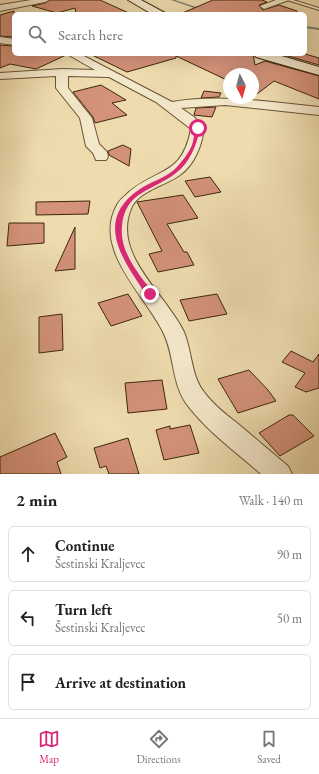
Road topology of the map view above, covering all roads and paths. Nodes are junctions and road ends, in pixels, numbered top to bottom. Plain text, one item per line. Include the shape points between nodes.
1 (22, 0) edge
2 (45, 0) edge
3 (133, 0) edge
4 (285, 0) edge
5 (289, 0) edge
6 (31, 4) junction
7 (264, 6) dead end
8 (0, 8) edge
9 (319, 9) edge
10 (157, 12) edge
11 (0, 40) edge
12 (12, 42) edge
13 (76, 56) edge
14 (268, 56) edge
15 (319, 71) edge
16 (62, 72) junction
17 (110, 74) junction
18 (0, 76) edge
19 (171, 106) junction
20 (319, 111) edge
21 (101, 157) dead end
22 (279, 474) edge

1 - 6 street
2 - 6 street
3 - 10 main road
4 - 7 street
5 - 9 lane
6 - 8 street
11 - 12 street
13 - 17 street
14 - 15 main road
16 - 17 street
16 - 18 street
16 - 21 street via 62,88 86,118 93,146 100,152
17 - 19 street
19 - 20 street via 192,102 214,102
19 - 22 street via 195,124 198,128 197,139 190,154 175,172 142,190 124,206 118,236 124,256 173,331 187,382 195,398 208,413

